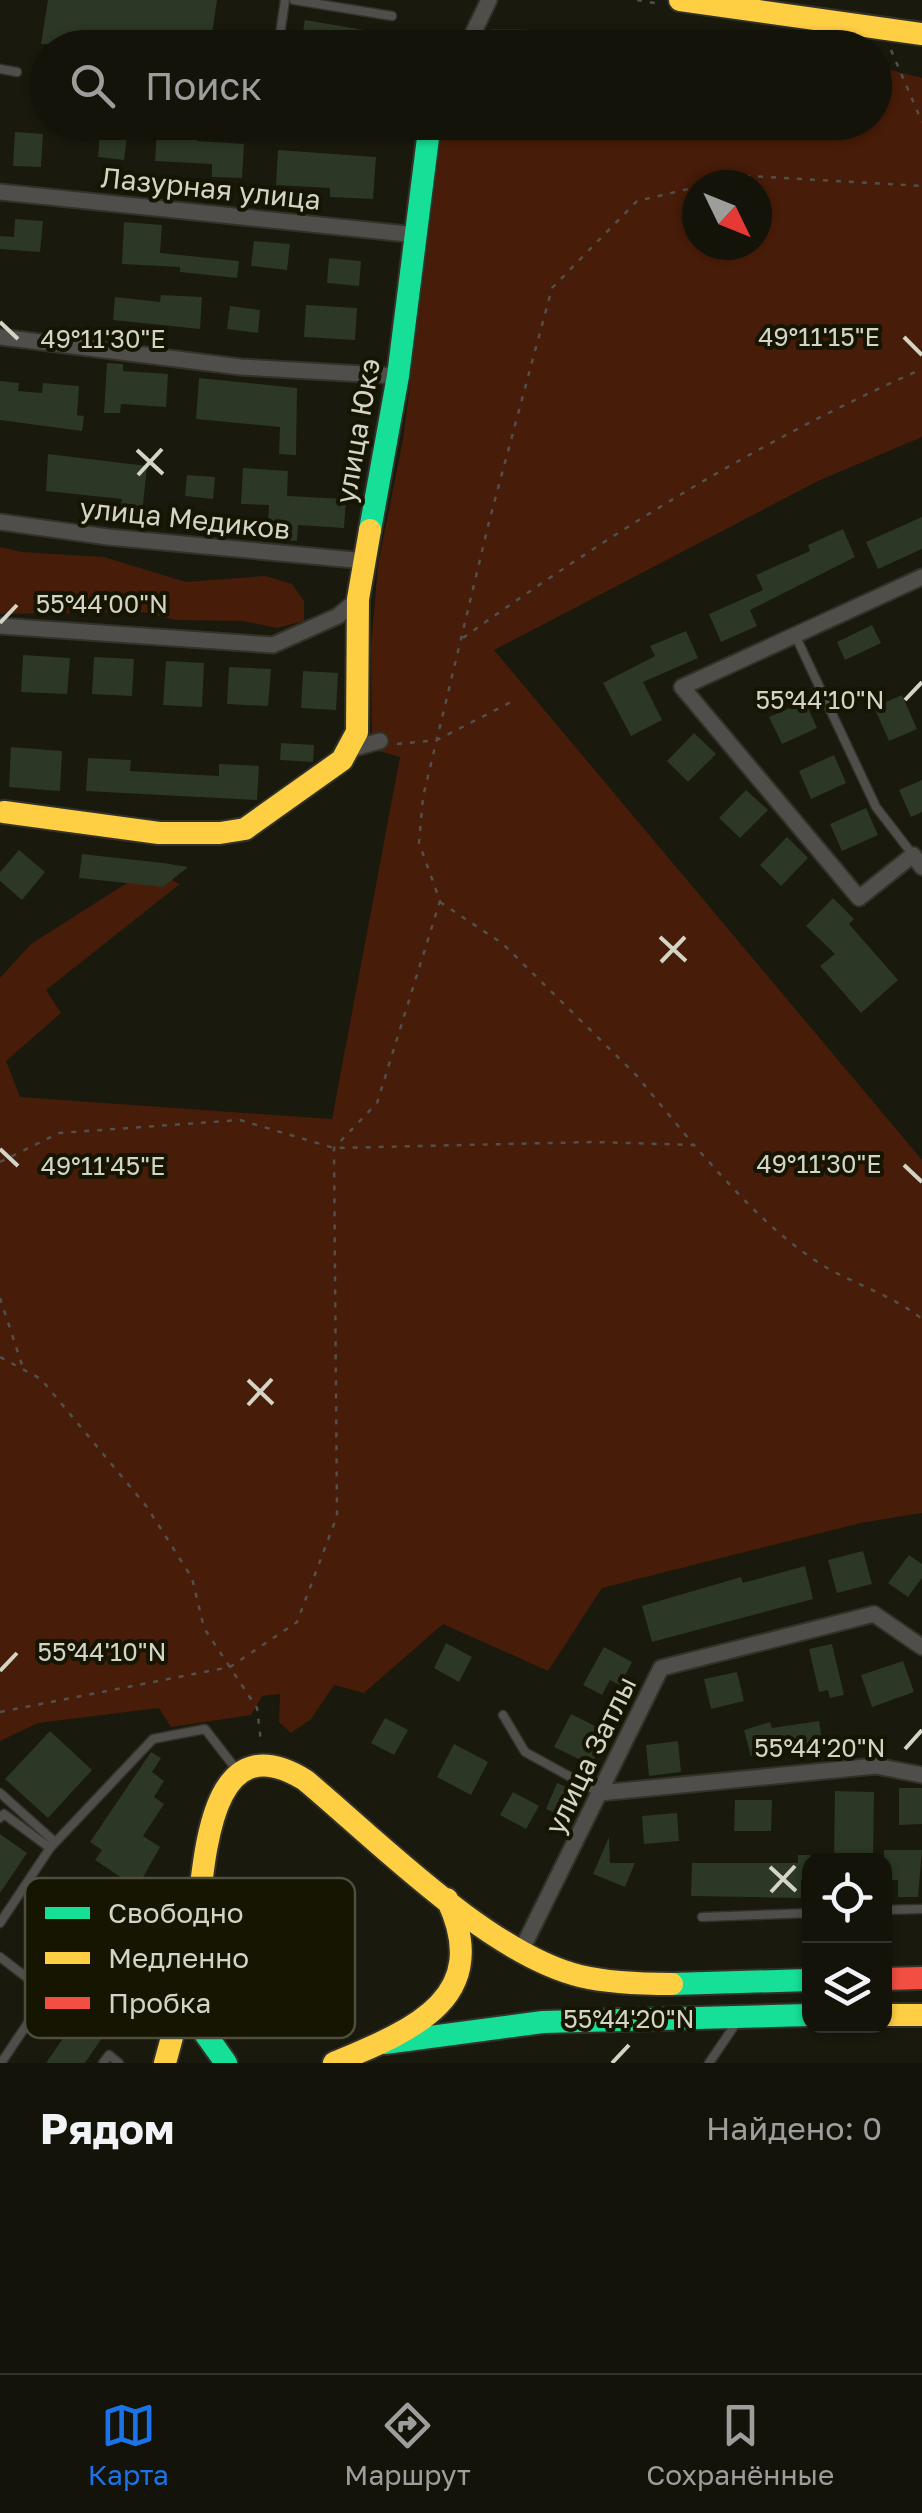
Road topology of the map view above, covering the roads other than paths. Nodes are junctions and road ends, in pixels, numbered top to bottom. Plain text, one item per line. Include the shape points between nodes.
1 (286, 0) edge
2 (294, 0) edge
3 (489, 0) edge
4 (680, 0) edge
5 (392, 16) dead end
6 (281, 30) edge
7 (475, 30) edge
8 (922, 34) edge
9 (0, 69) edge
10 (17, 72) dead end
11 (428, 140) edge
12 (0, 192) edge
13 (417, 235) junction
14 (0, 336) edge
15 (398, 376) junction
16 (0, 522) edge
17 (365, 561) junction
18 (922, 577) edge
19 (358, 599) junction
20 (0, 626) edge
21 (795, 635) junction
22 (380, 741) road end
23 (351, 749) junction
24 (2, 814) edge
25 (919, 858) edge
26 (922, 1646) edge
27 (503, 1715) dead end
28 (239, 1772) junction
29 (922, 1775) edge
30 (0, 1793) edge
31 (598, 1793) junction
32 (0, 1818) edge
33 (53, 1845) junction
34 (31, 1878) edge
35 (205, 1878) edge
36 (25, 1886) edge
37 (442, 1892) junction
38 (922, 1909) edge
39 (892, 1910) edge
40 (802, 1913) edge
41 (702, 1917) dead end
42 (0, 1923) edge
43 (521, 1951) junction
44 (0, 1957) edge
45 (25, 1977) edge
46 (922, 1978) edge
47 (892, 1979) edge
48 (802, 1980) edge
49 (802, 2015) edge
50 (892, 2015) edge
51 (922, 2015) edge
52 (741, 2016) junction
53 (25, 2027) edge
54 (171, 2038) edge
55 (208, 2038) edge
56 (385, 2043) junction
57 (1, 2063) edge
58 (103, 2063) edge
59 (120, 2063) edge
60 (165, 2063) edge
61 (226, 2063) edge
62 (334, 2063) edge
63 (709, 2063) edge

1 - 6 lane
2 - 5 lane
3 - 7 street
4 - 8 street
9 - 10 lane
11 - 13 street, улица Юкэ
12 - 13 street, Лазурная улица
13 - 15 street, улица Юкэ
14 - 15 street via 241,366
15 - 17 street, улица Юкэ
16 - 17 street, улица Медиков
17 - 19 street, улица Юкэ
18 - 21 street
19 - 20 street via 298,638 273,645
19 - 23 street, улица Юкэ via 357,732
21 - 25 lane via 876,807
21 - 25 street via 682,687 859,898
22 - 23 street
23 - 24 street via 245,829 229,833
26 - 31 street, улица Затлы via 874,1614 661,1668
27 - 31 lane via 525,1752
28 - 33 lane via 205,1729 153,1739
28 - 35 street via 216,1814
28 - 37 street via 275,1764 306,1780
29 - 31 street via 876,1766
30 - 33 lane
31 - 43 street, улица Затлы
32 - 33 lane via 4,1814
33 - 34 lane
36 - 42 lane
37 - 43 street
37 - 56 street via 462,1929 456,1981 436,2009
38 - 39 lane
40 - 41 lane
43 - 48 street via 576,1976 632,1983
44 - 45 lane
46 - 47 street
49 - 52 street
50 - 51 street
52 - 56 street via 558,2018
52 - 63 lane
53 - 57 lane
54 - 60 street
55 - 61 street
56 - 62 street
58 - 59 lane via 108,2055

